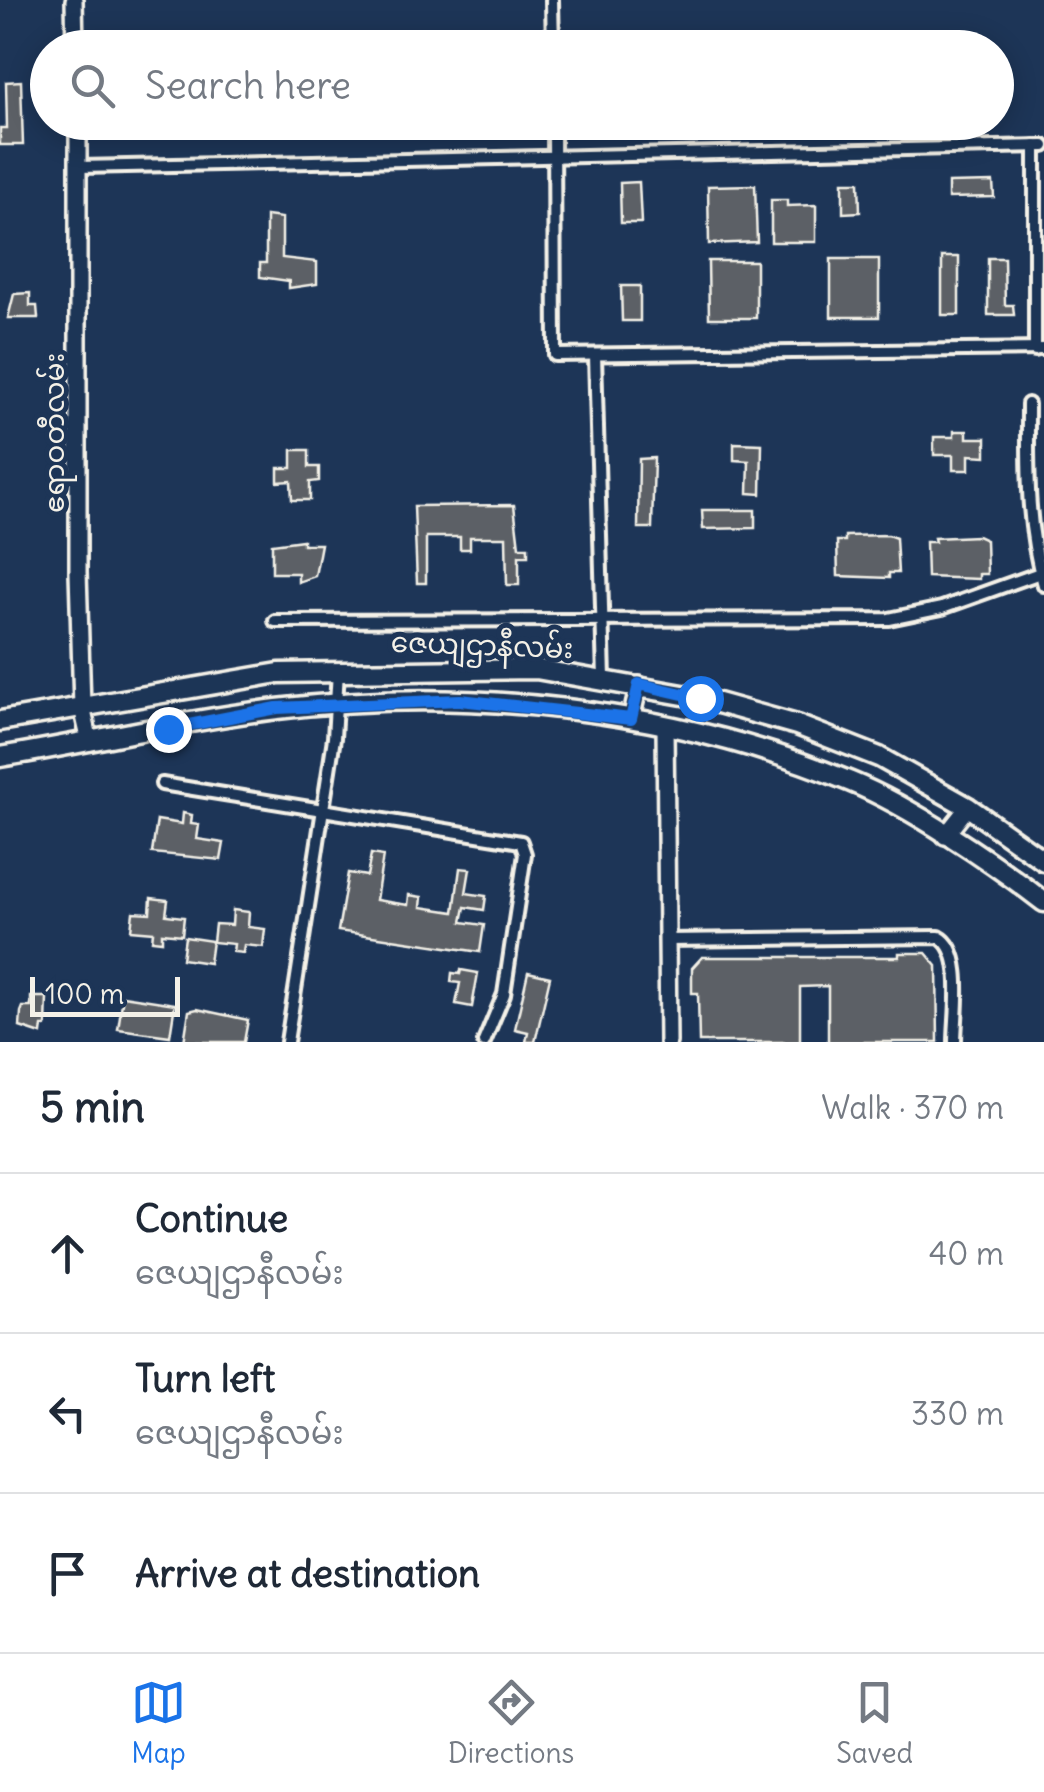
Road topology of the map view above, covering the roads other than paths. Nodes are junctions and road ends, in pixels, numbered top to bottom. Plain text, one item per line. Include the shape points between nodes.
1 (74, 0) edge
2 (552, 0) edge
3 (75, 30) edge
4 (553, 30) edge
5 (79, 140) edge
6 (554, 140) edge
7 (1040, 146) edge
8 (554, 158) junction
9 (80, 167) junction
10 (1040, 350) edge
11 (594, 355) junction
12 (1028, 404) dead end
13 (1042, 579) edge
14 (602, 618) junction
15 (275, 621) dead end
16 (338, 670) junction
17 (604, 679) junction
18 (639, 684) junction
19 (338, 706) junction
20 (82, 707) junction
21 (631, 719) junction
22 (0, 721) edge
23 (664, 726) junction
24 (90, 742) junction
25 (0, 757) edge
26 (162, 784) dead end
27 (968, 806) junction
28 (323, 808) junction
29 (945, 836) junction
30 (1044, 861) edge
31 (1044, 902) edge
32 (666, 940) junction
33 (287, 1042) edge
34 (484, 1042) edge
35 (668, 1042) edge
36 (955, 1042) edge

1 - 3 street
2 - 4 street
5 - 9 street, ဧရာဝတီလမ်း
6 - 8 street
7 - 8 street
7 - 10 street
8 - 9 street
8 - 11 street via 555,355
9 - 20 street, ဧရာဝတီလမ်း
10 - 11 street
11 - 14 street
12 - 13 street via 1028,502
13 - 14 street via 889,619
14 - 15 street
14 - 17 street
16 - 17 main road, ဇေယျဌာနီလမ်း via 536,669
16 - 19 street
16 - 20 main road, ဇေယျဌာနီလမ်း via 278,672
17 - 18 main road, ဇေယျဌာနီလမ်း
18 - 21 street
18 - 27 main road, ဇေယျဌာနီလမ်း via 797,725 879,756
19 - 21 main road, ဇေယျဌာနီလမ်း via 460,700
19 - 24 main road, ဇေယျဌာနီလမ်း via 277,708
19 - 28 street
20 - 22 main road, ဇေယျဌာနီလမ်း
20 - 24 street, ဧရာဝတီလမ်း
21 - 23 main road, ဇေယျဌာနီလမ်း
23 - 29 main road, ဇေယျဌာနီလမ်း via 854,782
23 - 32 street
24 - 25 main road, ဇေယျဌာနီလမ်း
26 - 28 street
27 - 29 street
27 - 30 main road, ဇေယျဌာနီလမ်း
28 - 33 street
28 - 34 street via 521,842 525,854 504,994
29 - 31 main road, ဇေယျဌာနီလမ်း
32 - 35 street
32 - 36 street via 939,936 954,957

